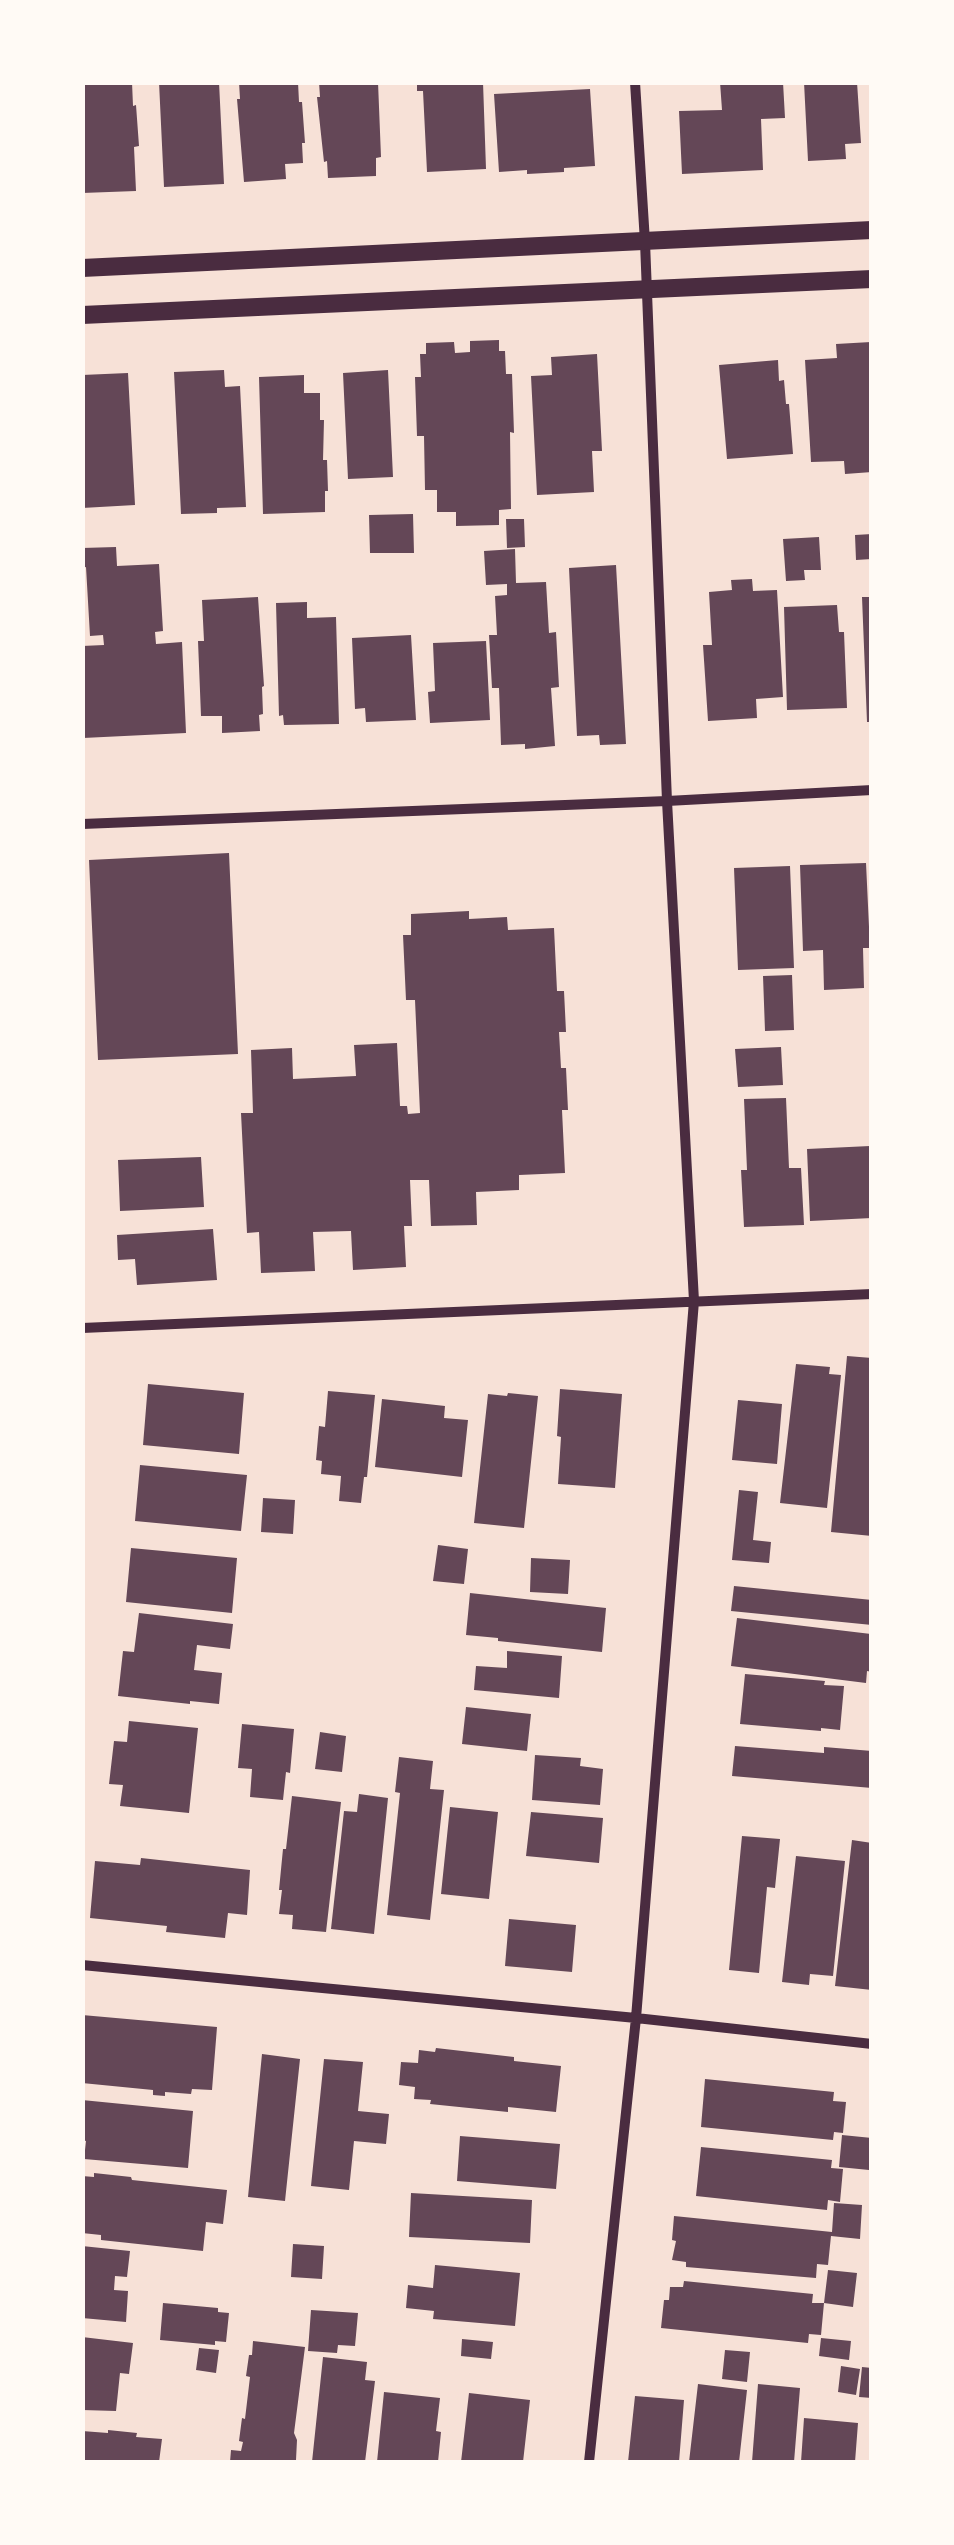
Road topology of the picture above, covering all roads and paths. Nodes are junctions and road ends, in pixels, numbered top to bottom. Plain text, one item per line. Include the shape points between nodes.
1 (635, 82) edge
2 (872, 230) edge
3 (646, 242) junction
4 (82, 268) edge
5 (872, 280) edge
6 (647, 289) junction
7 (82, 315) edge
8 (872, 790) edge
9 (667, 801) junction
10 (82, 824) edge
11 (872, 1294) edge
12 (694, 1301) junction
13 (82, 1328) edge
14 (82, 1965) edge
15 (636, 2018) junction
16 (872, 2044) edge
17 (589, 2462) edge

1 - 3 street
2 - 3 street
3 - 4 street
3 - 6 street
5 - 6 street
6 - 7 street
6 - 9 street
8 - 9 street
9 - 10 street
9 - 12 street
11 - 12 street
12 - 13 street
12 - 15 street
14 - 15 street
15 - 16 street
15 - 17 street

